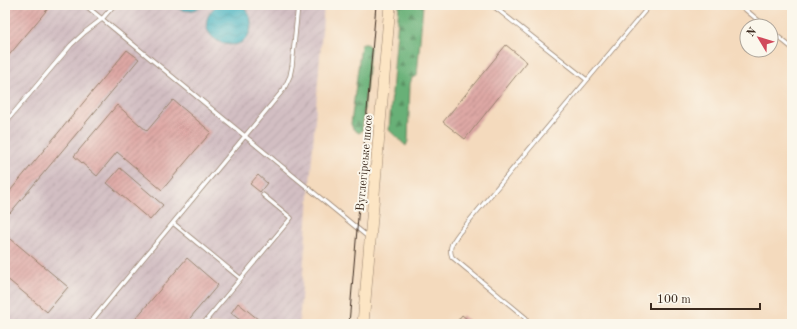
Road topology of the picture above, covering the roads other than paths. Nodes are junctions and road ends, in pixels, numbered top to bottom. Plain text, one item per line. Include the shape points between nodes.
1 (85, 5) edge
2 (114, 5) edge
3 (298, 5) edge
4 (390, 5) edge
5 (492, 5) edge
6 (650, 5) edge
7 (740, 5) edge
8 (755, 18) edge
9 (102, 19) junction
10 (779, 37) edge
11 (792, 48) edge
12 (587, 80) junction
13 (5, 123) edge
14 (246, 136) junction
15 (263, 195) dead end
16 (173, 223) junction
17 (370, 239) junction
18 (240, 278) junction
19 (5, 320) edge
20 (9, 324) edge
21 (89, 324) edge
22 (203, 324) edge
23 (363, 324) edge
24 (521, 324) edge

1 - 9 lane
2 - 9 lane
3 - 14 lane via 290,76 284,89
4 - 17 street, Вуглегірське шосе
5 - 12 lane
6 - 12 lane
7 - 8 lane
9 - 13 lane via 78,38
9 - 14 lane
10 - 11 lane
12 - 24 lane via 450,246 452,257 526,318
14 - 16 lane
14 - 17 lane
15 - 18 lane via 291,218
16 - 18 lane
16 - 21 lane
17 - 23 street, Вуглегірське шосе
18 - 22 lane
19 - 20 lane

